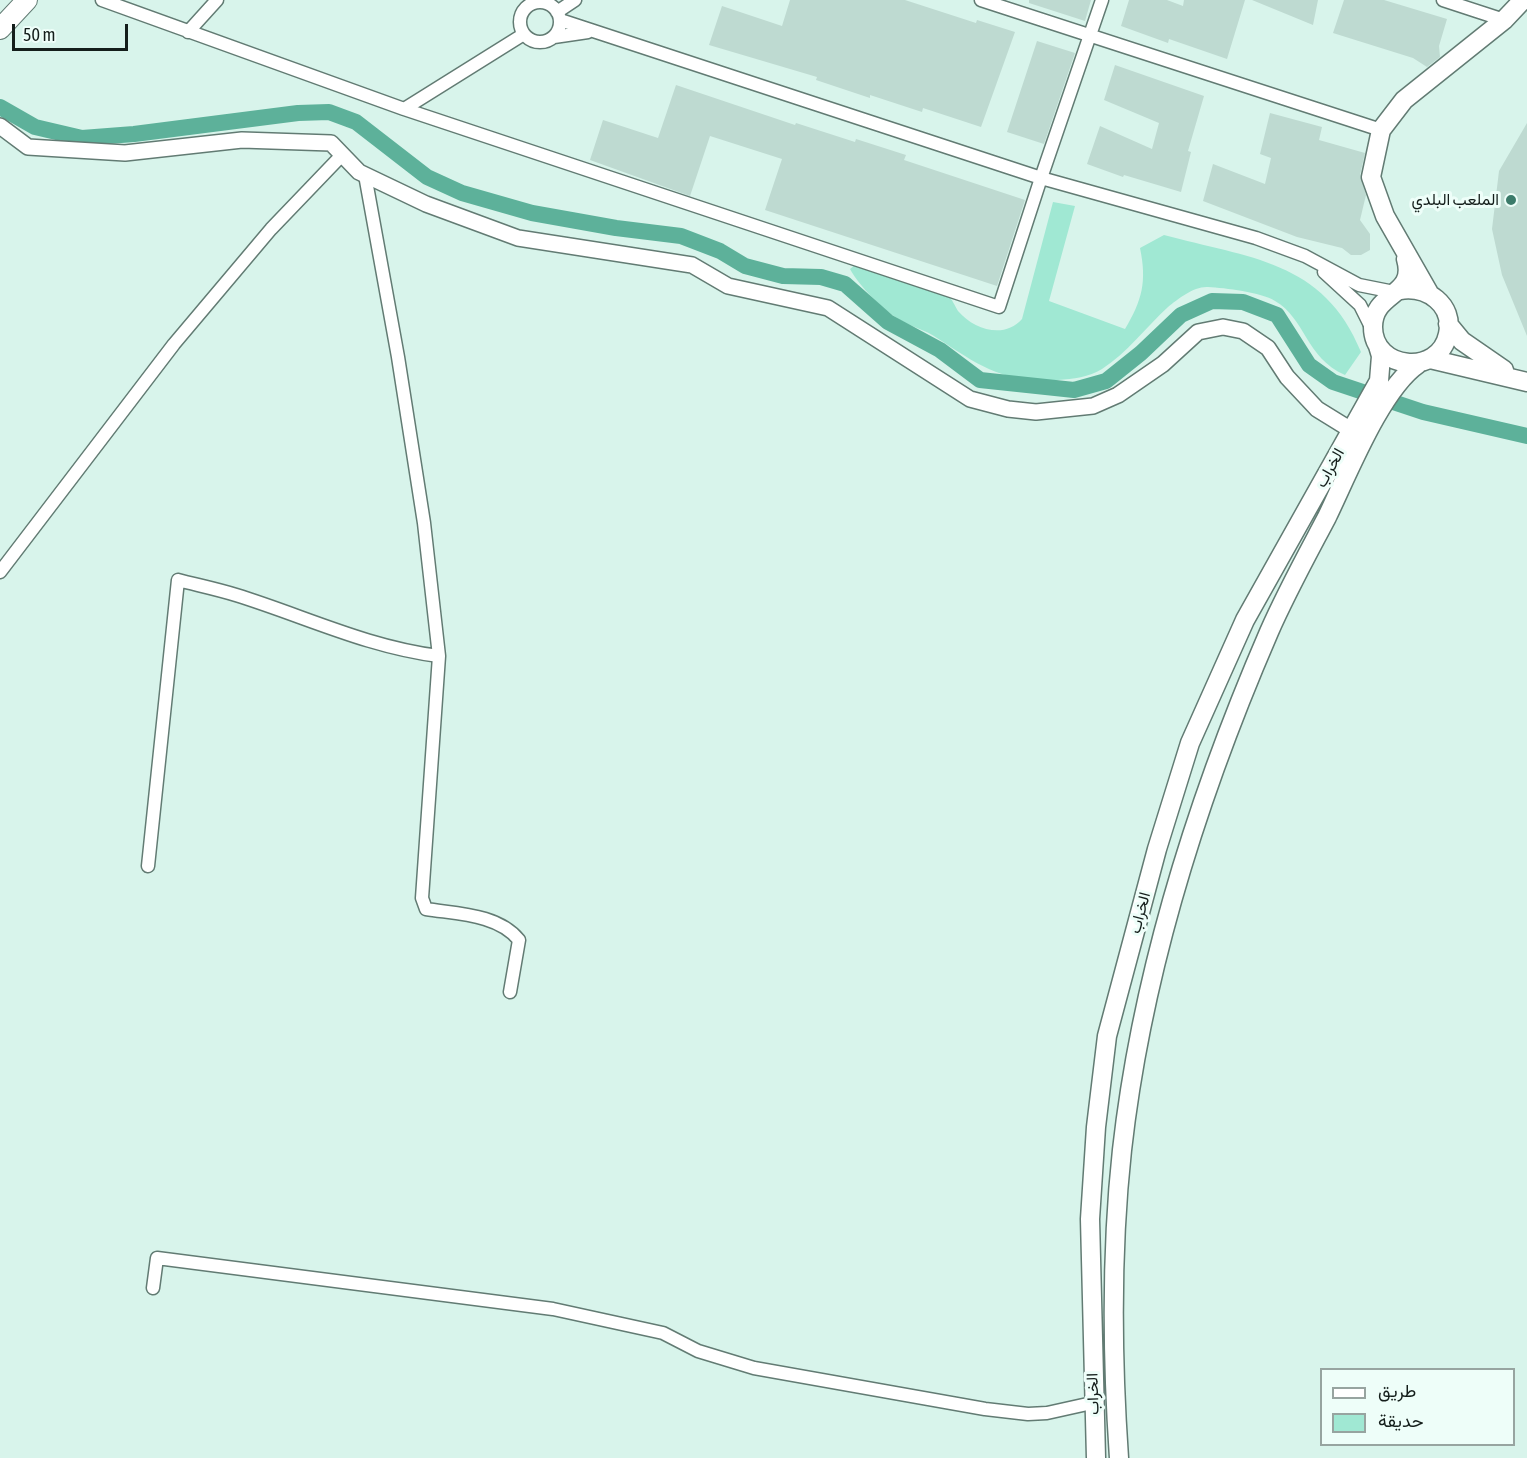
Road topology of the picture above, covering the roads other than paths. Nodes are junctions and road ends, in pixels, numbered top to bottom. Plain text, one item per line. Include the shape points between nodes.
1 (27, 0) edge
2 (102, 0) edge
3 (217, 0) edge
4 (575, 0) edge
5 (981, 0) edge
6 (1102, 0) edge
7 (1443, 0) edge
8 (1522, 0) edge
9 (525, 5) edge
10 (553, 9) edge
11 (1504, 20) junction
12 (0, 29) edge
13 (188, 32) junction
14 (592, 32) junction
15 (524, 34) junction
16 (1091, 36) junction
17 (554, 37) junction
18 (404, 109) junction
19 (0, 126) edge
20 (1381, 130) junction
21 (342, 155) junction
22 (365, 175) junction
23 (1041, 178) junction
24 (1404, 251) junction
25 (1305, 256) junction
26 (1397, 291) junction
27 (1429, 293) junction
28 (1448, 324) junction
29 (1376, 339) junction
30 (1424, 361) junction
31 (1527, 382) edge
32 (1387, 385) junction
33 (1368, 418) junction
34 (1351, 430) junction
35 (0, 572) edge
36 (439, 656) junction
37 (148, 866) dead end
38 (510, 992) dead end
39 (153, 1287) dead end
40 (1092, 1403) junction
41 (1096, 1458) edge
42 (1119, 1458) edge

1 - 12 main road
2 - 13 street
3 - 13 street
4 - 10 street
5 - 16 street
6 - 16 street
7 - 11 street
8 - 11 main road
9 - 10 street via 536,3
9 - 15 street via 520,22
10 - 14 street
10 - 17 street
11 - 20 main road via 1404,100
13 - 18 street
14 - 17 street
14 - 23 street
15 - 17 street via 542,42
15 - 18 street
16 - 20 street
16 - 23 street
18 - 23 street via 999,307
19 - 21 street via 28,147 125,153 242,140 331,143
20 - 24 main road via 1371,177 1385,216
21 - 22 street
21 - 35 street via 271,229 174,344
22 - 34 street via 426,204 518,238 692,265 728,285 828,308 970,399 1008,409 1036,412 1093,406 1154,371 1198,332 1223,327 1243,331 1268,348 1287,377 1317,409
22 - 36 street via 422,512
23 - 25 street via 1256,238
24 - 26 main road via 1408,277
24 - 27 main road
25 - 26 street via 1359,285
25 - 29 street via 1360,306
26 - 27 main road via 1420,289
26 - 29 main road via 1376,312
27 - 28 main road via 1443,306
28 - 30 main road via 1445,341
28 - 31 main road via 1462,341 1490,362
29 - 30 main road via 1395,361
29 - 32 main road
30 - 31 main road
30 - 32 main road
32 - 33 main road
33 - 34 main road, الخراب
33 - 42 main road via 1270,630 1218,760 1168,911 1137,1055 1122,1150 1114,1251
34 - 40 main road, الخراب via 1245,620 1190,743 1107,1036 1090,1219
36 - 37 street via 353,638 236,595 178,580
36 - 38 street via 423,898 426,909 509,927 519,940
39 - 40 street via 157,1258 268,1270 596,1317 663,1333 698,1351 754,1368 986,1409 1047,1413
40 - 41 main road, الخراب

